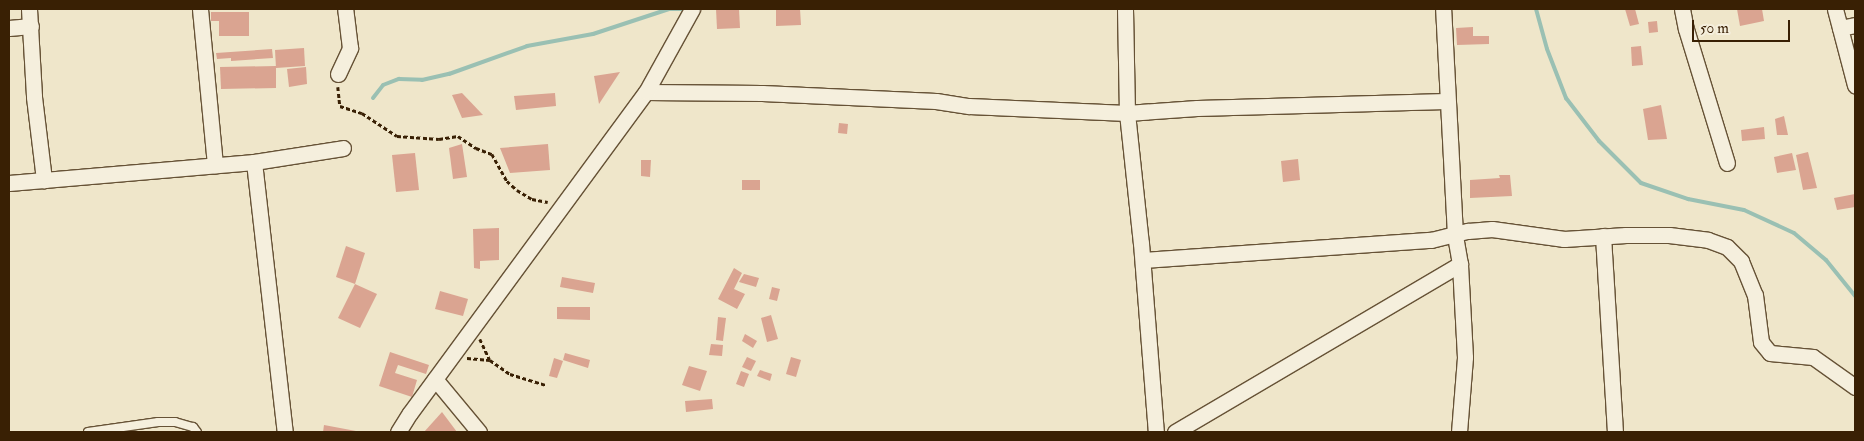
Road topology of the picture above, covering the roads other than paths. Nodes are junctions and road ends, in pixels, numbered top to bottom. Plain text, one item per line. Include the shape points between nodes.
1 (29, 9) edge
2 (200, 9) edge
3 (345, 9) edge
4 (692, 9) edge
5 (1125, 9) edge
6 (1443, 9) edge
7 (1682, 9) edge
8 (1835, 9) edge
9 (31, 26) junction
10 (1848, 26) edge
11 (9, 28) edge
12 (338, 74) road end
13 (1855, 85) edge
14 (646, 92) junction
15 (1446, 101) junction
16 (1126, 113) junction
17 (343, 148) dead end
18 (254, 162) junction
19 (1726, 163) dead end
20 (215, 165) junction
21 (44, 180) junction
22 (9, 184) edge
23 (1455, 235) junction
24 (1604, 236) junction
25 (1142, 260) junction
26 (1460, 264) junction
27 (435, 378) junction
28 (1855, 387) edge
29 (88, 432) edge
30 (197, 432) edge
31 (284, 432) edge
32 (398, 432) edge
33 (479, 432) edge
34 (1156, 432) edge
35 (1174, 432) edge
36 (1461, 432) edge
37 (1615, 432) edge

1 - 9 street
2 - 20 street
3 - 12 street via 350,48
4 - 14 street
5 - 16 street
6 - 15 street
7 - 19 street
8 - 10 street
9 - 11 street
9 - 21 street via 34,97
10 - 13 street
14 - 16 street via 762,93
14 - 27 street
15 - 16 street
15 - 23 street
16 - 25 street
17 - 18 street
18 - 20 street
18 - 31 street
20 - 21 street
21 - 22 street
23 - 24 street via 1492,229 1564,239
23 - 25 street via 1414,241
23 - 26 street
24 - 28 street via 1668,235 1708,240 1726,247 1741,260 1755,295 1761,342 1770,353 1814,357
24 - 37 street
25 - 34 street
26 - 35 street
26 - 36 street via 1465,357
27 - 32 street
27 - 33 street
29 - 30 lane via 158,422 175,422 193,427

